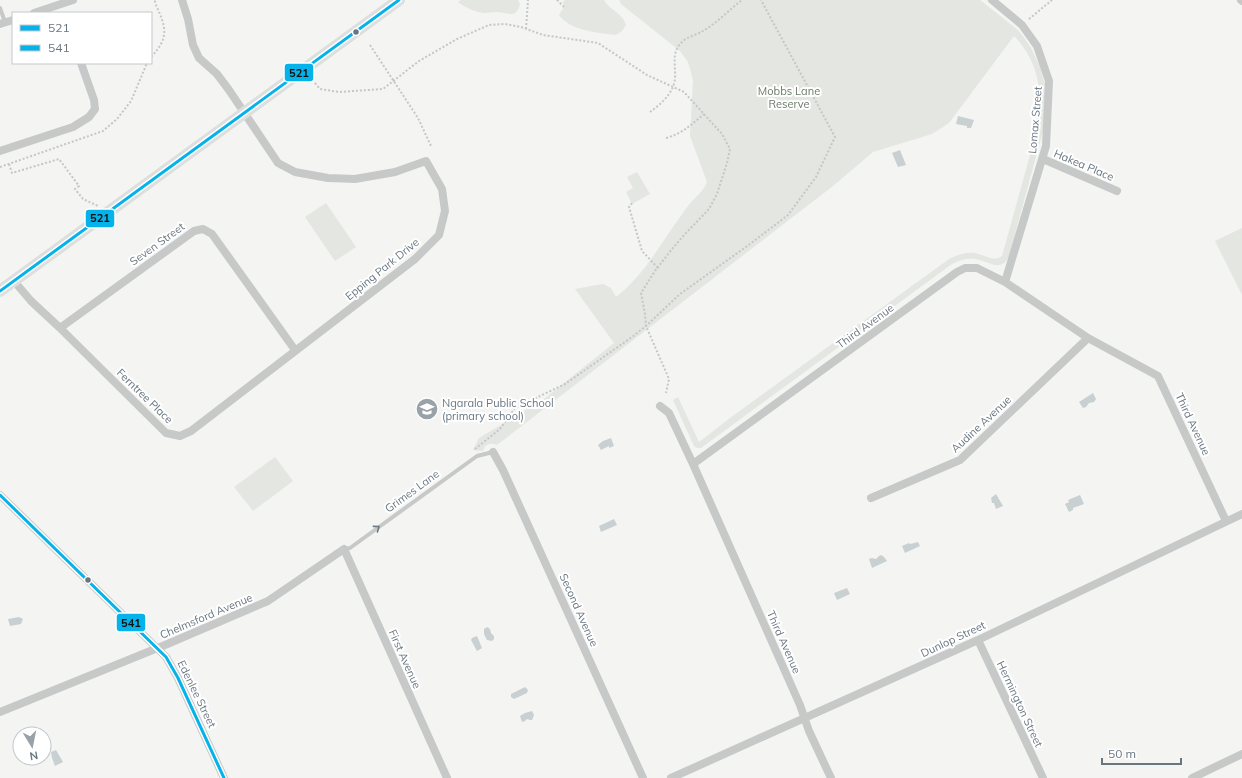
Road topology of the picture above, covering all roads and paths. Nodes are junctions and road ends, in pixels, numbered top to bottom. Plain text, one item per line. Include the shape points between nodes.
1 (73, 0) edge
2 (156, 0) edge
3 (182, 0) edge
4 (399, 0) edge
5 (528, 0) edge
6 (557, 0) edge
7 (742, 0) edge
8 (761, 0) edge
9 (992, 0) edge
10 (1052, 0) edge
11 (59, 2) edge
12 (564, 7) dead end
13 (0, 8) edge
14 (36, 12) edge
15 (62, 12) edge
16 (6, 22) edge
17 (1022, 25) junction
18 (526, 29) junction
19 (370, 45) dead end
20 (152, 57) edge
21 (81, 64) edge
22 (394, 81) junction
23 (315, 84) dead end
24 (673, 87) junction
25 (650, 112) dead end
26 (245, 113) junction
27 (704, 114) junction
28 (666, 138) dead end
29 (431, 146) dead end
30 (0, 151) edge
31 (1043, 159) junction
32 (9, 164) dead end
33 (1117, 191) dead end
34 (632, 203) dead end
35 (99, 207) dead end
36 (658, 268) junction
37 (14, 281) junction
38 (1005, 282) junction
39 (0, 291) edge
40 (646, 326) junction
41 (60, 328) junction
42 (1088, 338) junction
43 (294, 350) junction
44 (666, 393) dead end
45 (660, 406) dead end
46 (473, 450) dead end
47 (493, 452) joint
48 (693, 464) junction
49 (0, 495) edge
50 (871, 498) dead end
51 (1242, 514) edge
52 (1226, 521) junction
53 (344, 549) junction
54 (978, 640) junction
55 (157, 648) junction
56 (0, 712) edge
57 (805, 718) junction
58 (1242, 754) edge
59 (224, 778) edge
60 (447, 778) edge
61 (643, 778) edge
62 (671, 778) edge
63 (831, 778) edge
64 (1043, 778) edge
65 (1192, 778) edge

1 - 11 street
2 - 20 path via 165,29 160,48
3 - 26 street via 193,45 199,58 217,74
4 - 26 street
5 - 18 path
6 - 12 path
7 - 24 path via 704,30 681,42 675,52
8 - 40 path via 835,137 816,176 788,215 680,294
9 - 17 street, Lomax Street
10 - 17 path
11 - 14 street
11 - 15 street
13 - 16 lane
17 - 31 street, Lomax Street via 1037,46 1050,81
18 - 22 path via 505,24 489,26 439,49
18 - 24 path via 543,36 598,43 648,75
19 - 22 path
21 - 30 street via 94,100 95,109 89,117 73,127
22 - 23 path via 383,90 339,92 320,89
22 - 29 path via 418,118
24 - 25 path
24 - 27 path via 684,92
26 - 37 street
26 - 43 street, Epping Park Drive via 278,163 295,172 328,178 355,179 395,172 426,161 442,189 446,211 439,235 415,259
27 - 28 path via 685,130
27 - 36 path via 722,134 730,150 727,163 709,209 684,234
31 - 33 street, Hakea Place
31 - 38 street, Lomax Street
32 - 35 path via 12,174 59,159 79,186 75,189 83,199
34 - 36 path via 629,207 642,251
36 - 40 path via 641,293
37 - 39 street
37 - 41 street, Ferntree Place via 31,302
38 - 42 street, Third Avenue
38 - 48 street, Third Avenue via 977,268 965,268 957,272
40 - 44 path via 669,379
40 - 46 path via 565,384 515,408 500,429
41 - 43 street, Ferntree Place via 166,433 180,436 191,431
41 - 43 street, Seven Street via 194,231 203,229 212,234
42 - 50 street, Audine Avenue via 960,460
42 - 52 street, Third Avenue via 1158,376
45 - 48 street via 669,413
53 -> 47 lane, Grimes Lane via 350,548 477,456
47 - 61 street, Second Avenue
48 - 57 street, Third Avenue
49 - 55 street, Edenlee Street
51 - 52 street, Dunlop Street
52 - 54 street, Dunlop Street
53 - 55 street, Chelmsford Avenue via 268,601
53 - 60 street, First Avenue
54 - 57 street, Dunlop Street
54 - 64 street, Hermington Street
55 - 56 street, Chelmsford Avenue
55 - 59 street, Edenlee Street via 168,660 178,678
57 - 62 street, Dunlop Street
57 - 63 street, Third Avenue
58 - 65 street

